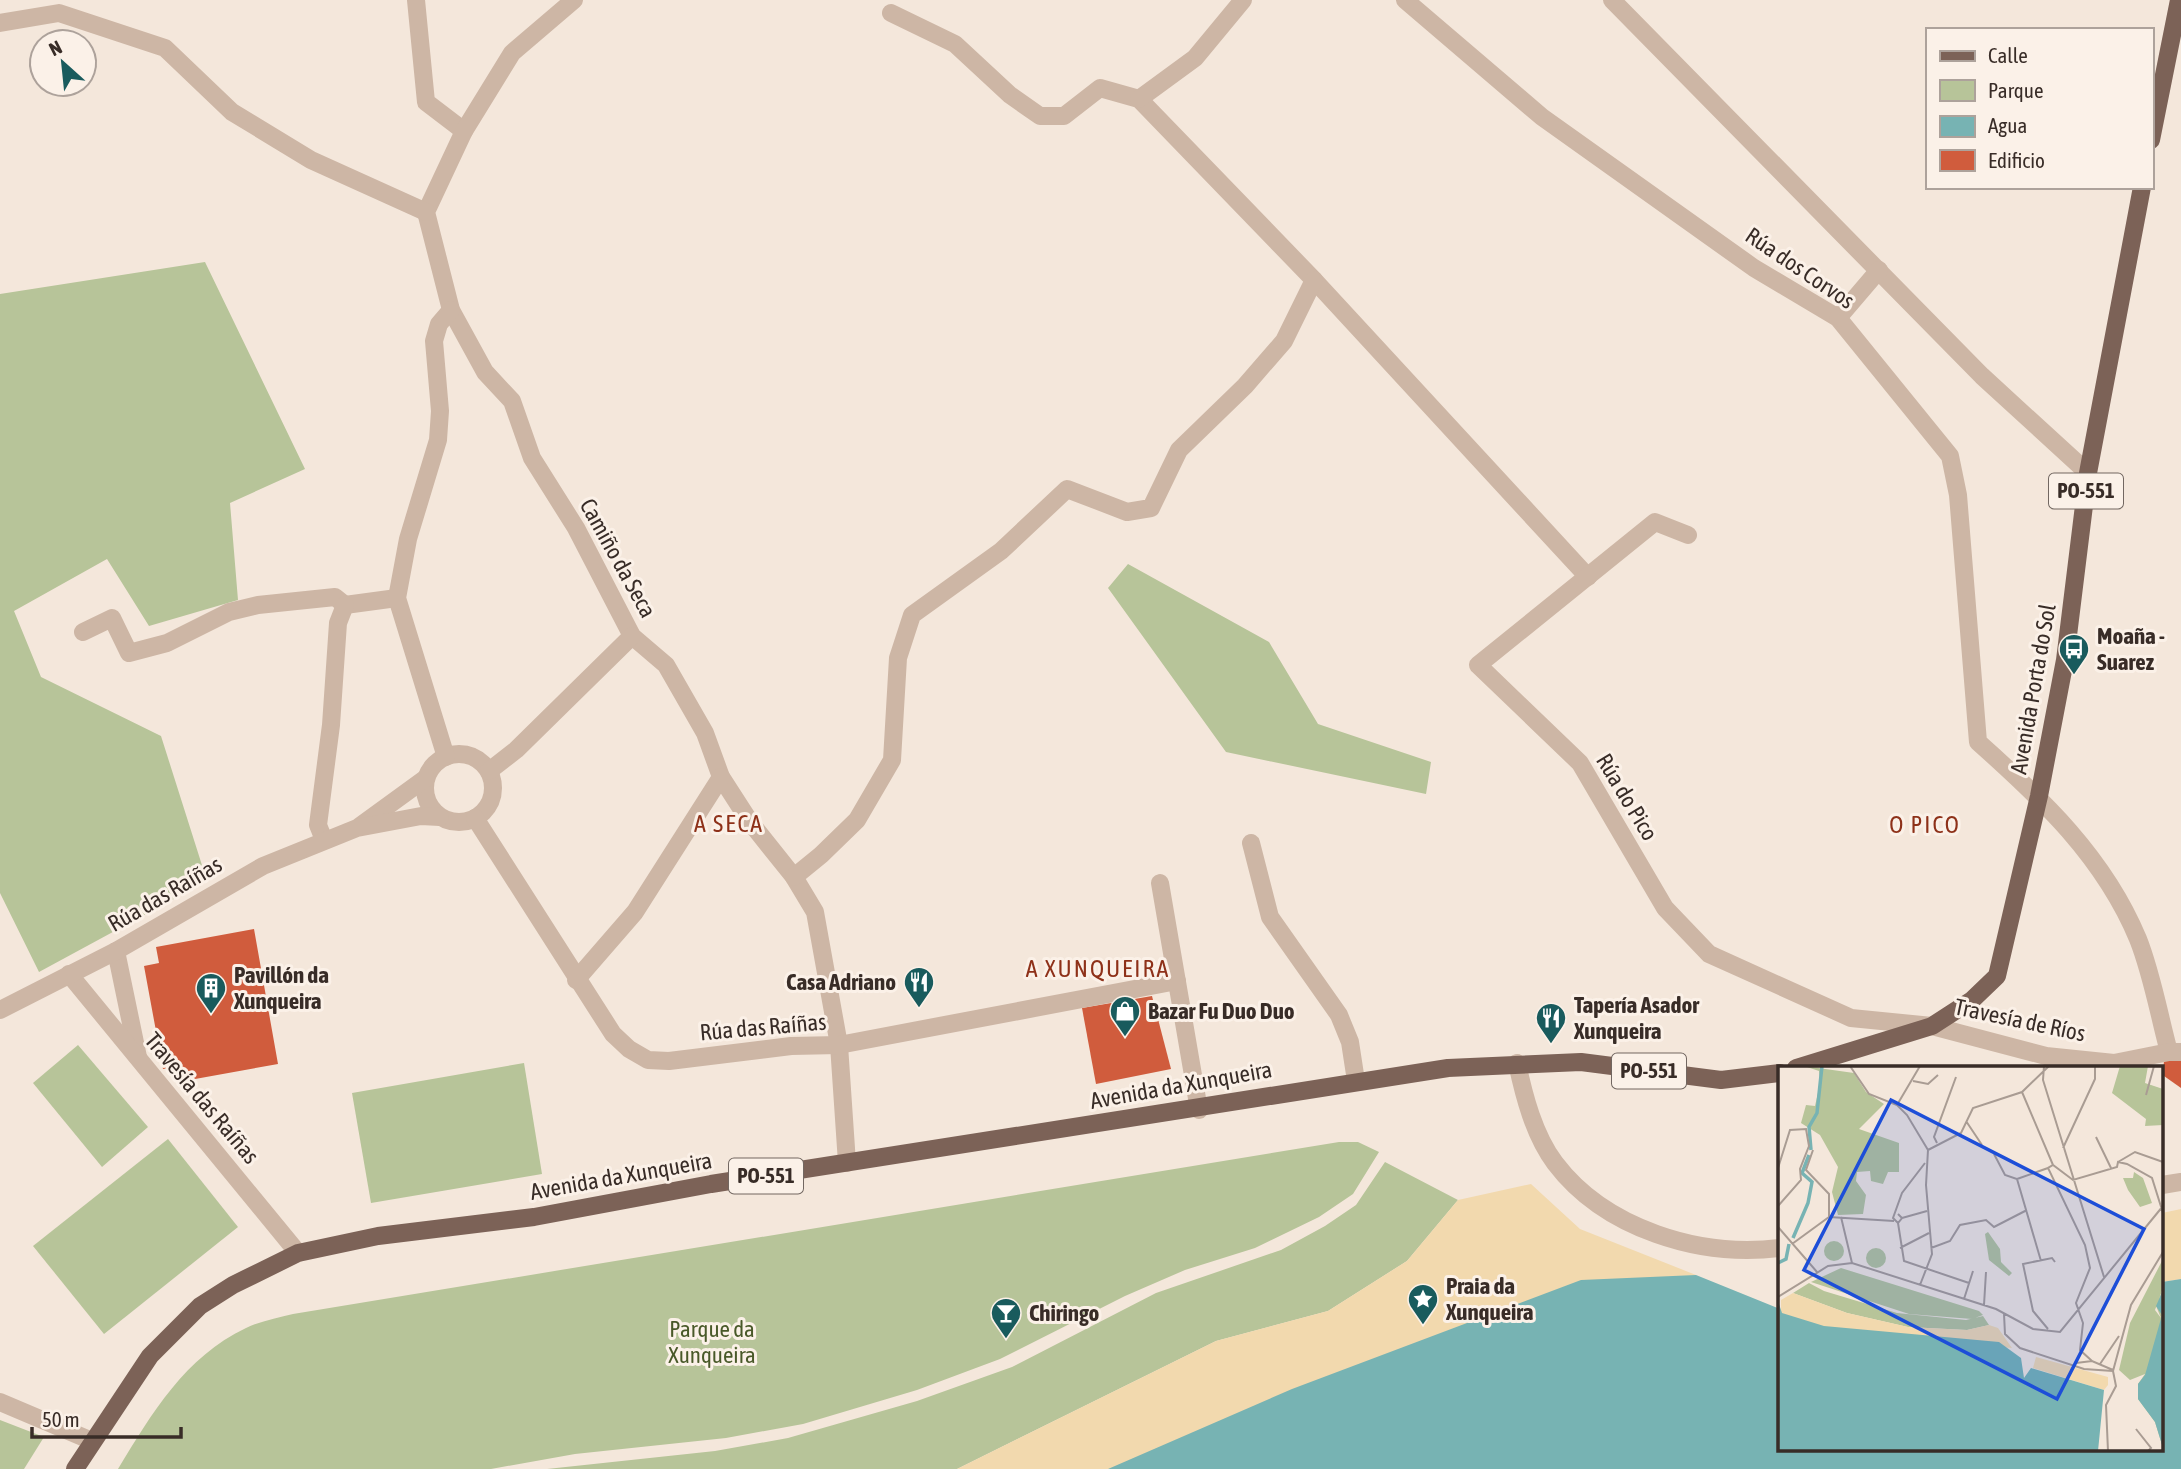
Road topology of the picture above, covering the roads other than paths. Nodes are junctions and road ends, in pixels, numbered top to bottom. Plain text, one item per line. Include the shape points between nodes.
1 (416, 0) edge
2 (574, 0) edge
3 (1243, 0) edge
4 (1405, 0) edge
5 (1612, 0) edge
6 (2179, 0) edge
7 (60, 7) edge
8 (891, 13) dead end
9 (0, 23) edge
10 (1139, 99) junction
11 (2153, 130) edge
12 (464, 131) junction
13 (2142, 189) edge
14 (426, 212) junction
15 (1879, 270) junction
16 (1314, 280) junction
17 (451, 310) junction
18 (1838, 318) junction
19 (2088, 473) junction
20 (1688, 535) dead end
21 (1588, 577) junction
22 (397, 598) junction
23 (345, 605) junction
24 (83, 632) dead end
25 (632, 636) junction
26 (446, 757) junction
27 (489, 771) junction
28 (720, 777) junction
29 (426, 778) junction
30 (2039, 796) junction
31 (440, 817) junction
32 (475, 818) junction
33 (357, 828) junction
34 (324, 840) junction
35 (1251, 843) dead end
36 (794, 877) junction
37 (1160, 883) dead end
38 (116, 951) junction
39 (69, 974) junction
40 (576, 980) junction
41 (1177, 981) junction
42 (0, 1010) edge
43 (1932, 1026) junction
44 (839, 1045) junction
45 (2175, 1052) edge
46 (139, 1061) junction
47 (1802, 1066) edge
48 (1510, 1069) junction
49 (1778, 1073) edge
50 (1356, 1081) junction
51 (1199, 1110) junction
52 (847, 1163) junction
53 (1778, 1248) edge
54 (298, 1253) junction
55 (0, 1402) edge
56 (92, 1441) junction
57 (75, 1469) edge

1 - 12 street via 426,102
2 - 12 street via 512,53
3 - 10 street via 1195,58
4 - 18 street, Rúa dos Corvos via 1542,117 1754,268
5 - 15 street
6 - 11 main road
7 - 9 street
7 - 14 street via 165,48 232,112 311,160
8 - 10 street via 955,44 1040,116 1064,116 1100,88
10 - 16 street
12 - 14 street
13 - 19 main road, Avenida Porta do Sol / PO-551
14 - 17 street, Camiño da Seca
15 - 18 street
15 - 19 street via 1982,376
16 - 21 street
16 - 36 street via 1284,341 1179,450 1151,508 1127,512 1067,489 1001,551 912,615 898,658 892,760 857,820
17 - 22 street via 439,324 434,341 438,440 408,539
17 - 25 street, Camiño da Seca via 485,372 512,401 532,458 576,528
18 - 30 street, Rúa dos Corvos via 1950,456 1958,495 1978,742
19 - 30 main road, Avenida Porta do Sol / PO-551 via 2071,626
20 - 21 street, Rúa do Pico via 1655,523
21 - 43 street, Rúa do Pico via 1478,666 1580,763 1665,908 1709,954 1851,1018
22 - 23 street
22 - 26 street
23 - 24 street via 335,597 258,605 229,612 167,643 129,653 113,618
23 - 34 street via 338,623 318,825
25 - 27 street
25 - 28 street, Camiño da Seca via 666,665 705,733
26 - 27 street via 465,754
26 - 29 street
27 - 32 street via 493,781 490,803
28 - 36 street, Camiño da Seca
28 - 40 street via 635,912
29 - 31 street via 427,800
29 - 33 street, Rúa das Raíñas
30 - 43 main road, Avenida Porta do Sol / PO-551 via 1997,976 1972,1000
30 - 45 street, Rúa dos Corvos via 2092,856 2138,939
31 - 32 street via 451,822
31 - 33 street, Rúa das Raíñas
32 - 40 street, Rúa das Raíñas
33 - 34 street, Rúa das Raíñas
34 - 38 street, Rúa das Raíñas via 263,866
35 - 50 street via 1270,918 1339,1016 1350,1042
36 - 44 street, Camiño da Seca via 815,912
37 - 41 street
38 - 39 street, Rúa das Raíñas
38 - 46 street
39 - 42 street, Rúa das Raíñas
39 - 46 street, Travesía das Raíñas
40 - 44 street, Rúa das Raíñas via 613,1034 648,1060
41 - 44 street, Rúa das Raíñas
41 - 51 street
43 - 45 street, Travesía de Ríos via 2046,1056 2114,1063
43 - 47 main road, Avenida Porta do Sol / PO-551
44 - 52 street, Camiño da Seca
46 - 54 street, Travesía das Raíñas
48 - 49 main road, PO-551 via 1581,1062 1721,1080
48 - 50 main road, Avenida da Xunqueira / PO-551
48 - 53 street via 1553,1161 1600,1206 1627,1222 1693,1245 1749,1251
50 - 51 main road, Avenida da Xunqueira / PO-551
51 - 52 main road, Avenida da Xunqueira / PO-551
52 - 54 main road, Avenida da Xunqueira / PO-551 via 531,1218 378,1236
54 - 56 main road, Avenida da Xunqueira / PO-551 via 233,1284 200,1306 150,1356
55 - 56 street
56 - 57 main road, Avenida da Xunqueira / PO-551

